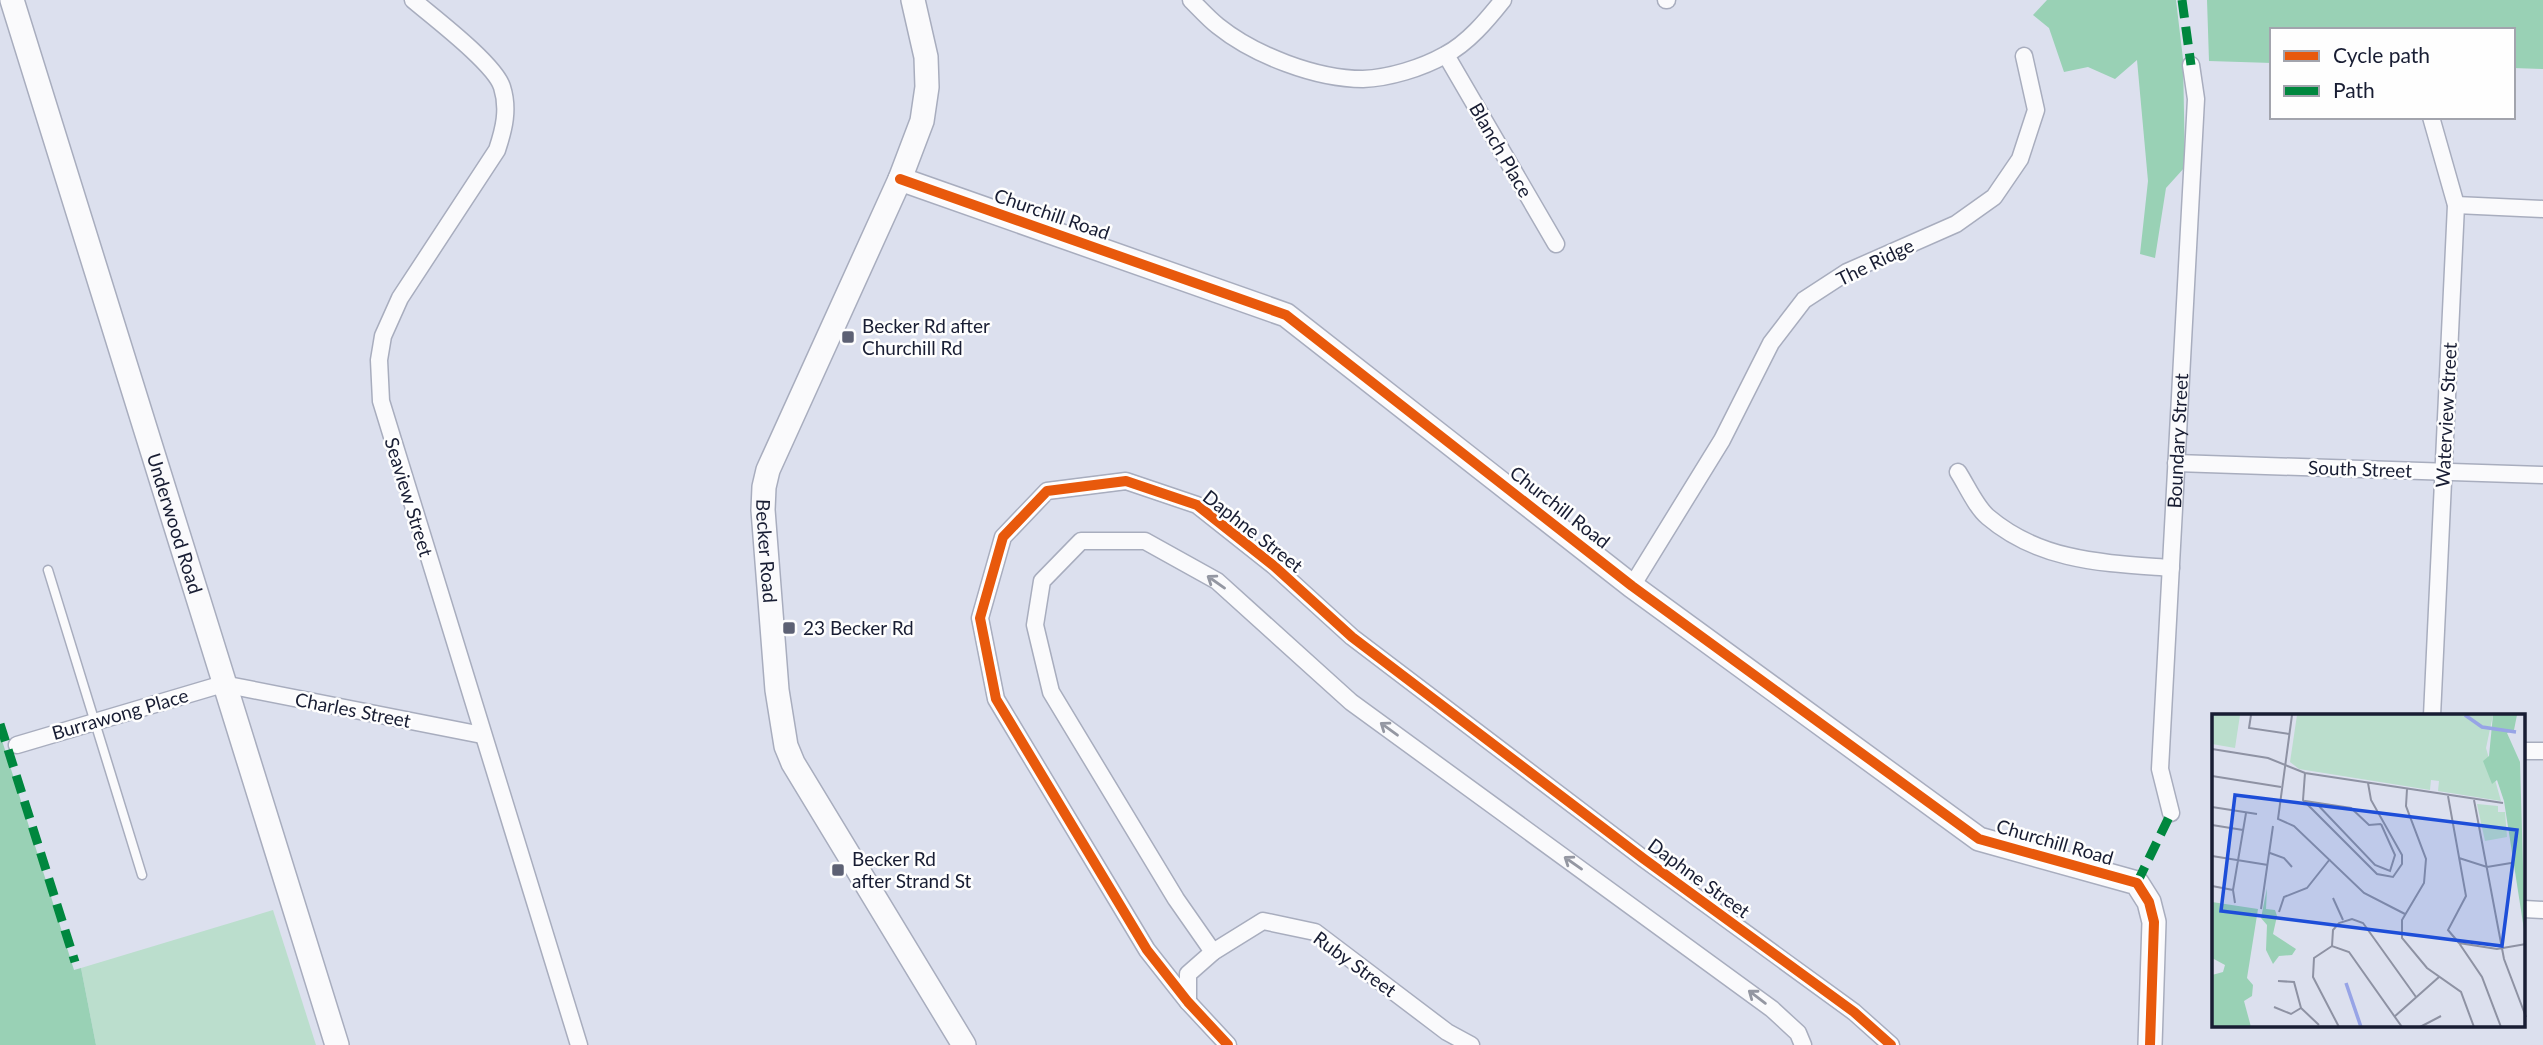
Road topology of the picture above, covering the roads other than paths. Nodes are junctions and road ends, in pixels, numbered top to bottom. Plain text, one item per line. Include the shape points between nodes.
1 (12, 0) edge
2 (413, 0) edge
3 (913, 0) edge
4 (1191, 0) edge
5 (1503, 0) edge
6 (1446, 55) junction
7 (2024, 56) dead end
8 (2191, 65) dead end
9 (2432, 119) edge
10 (900, 179) junction
11 (2456, 205) junction
12 (2543, 209) edge
13 (1556, 244) dead end
14 (2176, 463) junction
15 (1958, 472) dead end
16 (2443, 472) junction
17 (2543, 475) edge
18 (2171, 568) junction
19 (48, 570) dead end
20 (1632, 586) junction
21 (223, 684) junction
22 (2432, 714) edge
23 (96, 720) junction
24 (482, 735) junction
25 (17, 745) dead end
26 (2171, 813) dead end
27 (142, 875) dead end
28 (1213, 952) junction
29 (1188, 1002) junction
30 (337, 1045) edge
31 (579, 1045) edge
32 (964, 1045) edge
33 (1228, 1045) edge
34 (1471, 1045) edge
35 (1804, 1045) edge
36 (1891, 1045) edge
37 (2150, 1045) edge

1 - 21 street, Underwood Road
2 - 24 street, Seaview Street via 476,54 501,83 505,100 506,123 497,150 400,298 383,336 379,360 386,421
3 - 10 street, Becker Road via 926,57 927,87 922,121
4 - 6 street via 1219,27 1265,55 1320,74 1363,79 1406,71
5 - 6 street
6 - 13 street, Blanch Place
7 - 20 street, The Ridge via 2036,110 2021,159 1994,197 1956,224 1847,272 1804,300 1771,343 1722,440
8 - 14 street, Boundary Street via 2196,99
9 - 11 street, Waterview Street
10 - 20 street, Churchill Road via 1286,315
10 - 32 street, Becker Road via 768,470 763,510 777,690 790,754
11 - 12 street
11 - 16 street, Waterview Street
14 - 16 street, South Street
14 - 18 street, Boundary Street
15 - 18 street via 1986,516 2034,545 2086,561
16 - 17 street, South Street
16 - 22 street, Waterview Street
18 - 26 street, Boundary Street via 2160,769
19 - 23 lane
20 - 37 street, Churchill Road via 1979,839 2137,883 2154,922
21 - 23 street, Burrawong Place
21 - 24 street, Charles Street
21 - 30 street, Underwood Road
23 - 25 street, Burrawong Place
23 - 27 lane
24 - 31 street, Seaview Street
28 - 29 street, Ruby Street via 1188,974
28 - 34 street, Ruby Street via 1263,921 1315,932 1447,1032
35 -> 28 street via 1772,1009 1351,702 1217,581 1145,541 1082,541 1042,581 1035,625 1051,692
29 - 33 street, Daphne Street
29 - 36 street, Daphne Street via 1147,950 996,699 980,618 1003,537 1047,492 1126,481 1197,505 1352,637 1854,1012

